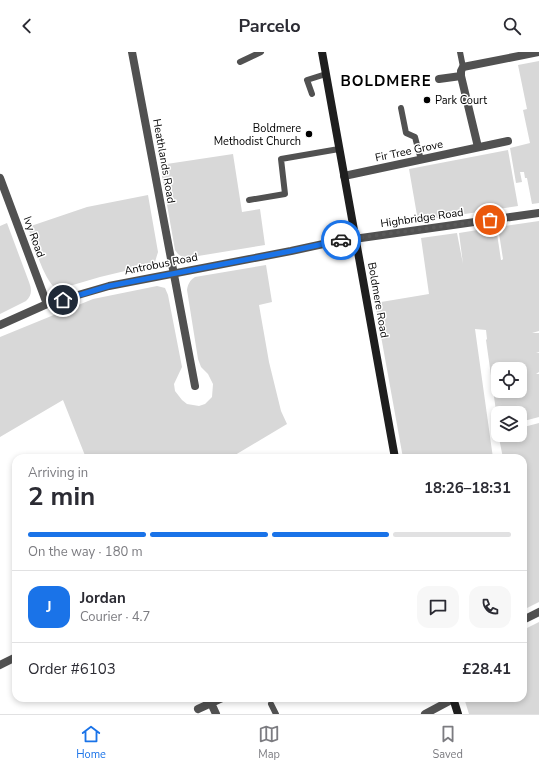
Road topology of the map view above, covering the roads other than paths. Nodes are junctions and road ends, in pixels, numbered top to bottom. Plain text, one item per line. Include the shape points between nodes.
1 (132, 52) edge
2 (261, 52) edge
3 (322, 52) edge
4 (460, 52) edge
5 (539, 52) edge
6 (240, 62) dead end
7 (463, 67) junction
8 (326, 74) junction
9 (461, 76) junction
10 (439, 79) dead end
11 (312, 94) dead end
12 (401, 108) dead end
13 (508, 141) dead end
14 (478, 147) junction
15 (339, 149) junction
16 (421, 160) junction
17 (344, 176) junction
18 (0, 178) edge
19 (248, 200) dead end
20 (539, 213) edge
21 (356, 237) junction
22 (173, 273) junction
23 (47, 304) junction
24 (0, 326) edge
25 (195, 386) dead end
26 (394, 454) edge
27 (539, 612) edge
28 (527, 618) edge
29 (12, 659) edge
30 (0, 665) edge
31 (215, 702) edge
32 (446, 702) edge
33 (454, 702) edge
34 (211, 704) junction
35 (271, 704) dead end
36 (198, 709) dead end
37 (216, 714) edge
38 (276, 714) edge
39 (425, 714) edge
40 (458, 714) edge

1 - 22 street, Heathlands Road
2 - 6 lane
3 - 8 main road, Boldmere Road
4 - 7 lane
5 - 7 street
7 - 9 street
8 - 11 lane via 307,80
8 - 15 main road, Boldmere Road
9 - 10 street
9 - 14 street
12 - 16 lane via 406,133 415,137
13 - 14 street, Fir Tree Grove
14 - 16 street, Fir Tree Grove
15 - 17 main road, Boldmere Road
15 - 19 lane via 281,159 285,194
16 - 17 street, Fir Tree Grove
17 - 21 main road, Boldmere Road
18 - 23 street, Ivy Road
20 - 21 street, Highbridge Road
21 - 22 street, Antrobus Road
21 - 26 main road, Boldmere Road
22 - 23 street, Antrobus Road via 109,286
22 - 25 street, Heathlands Road
23 - 24 street, Antrobus Road
27 - 28 street
29 - 30 street
31 - 34 street
32 - 39 street
33 - 40 main road
34 - 36 street
34 - 37 street
35 - 38 lane

